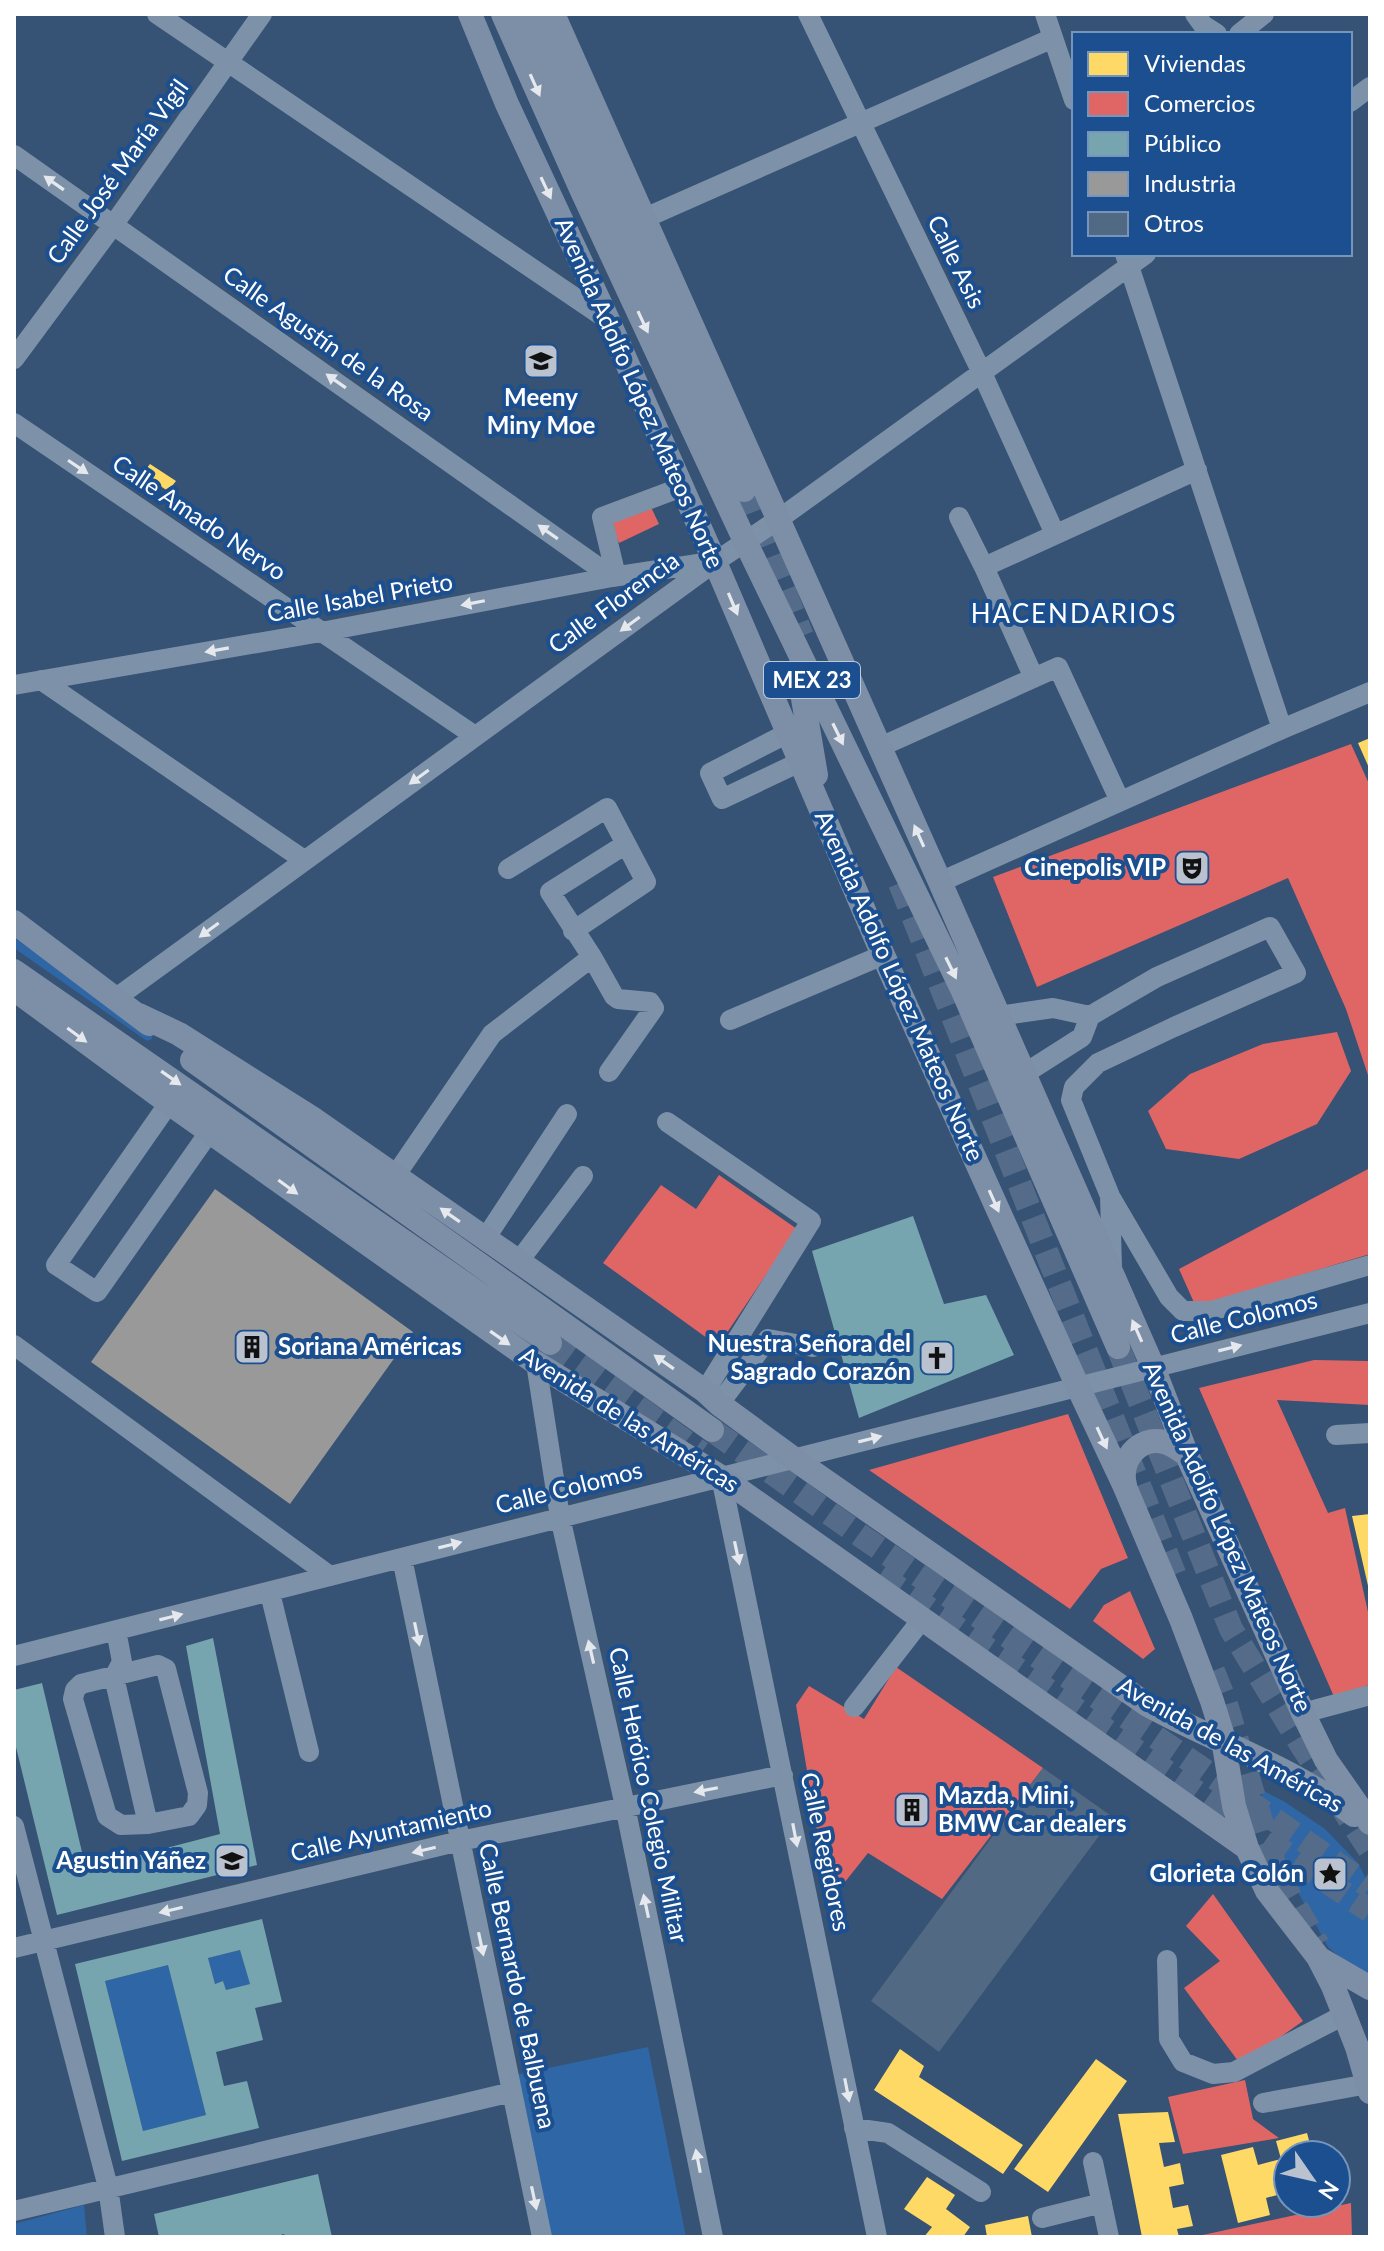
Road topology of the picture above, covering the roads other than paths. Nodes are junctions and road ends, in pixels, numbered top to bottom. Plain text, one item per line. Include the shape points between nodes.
1 (157, 14) edge
2 (262, 14) edge
3 (470, 14) edge
4 (553, 14) edge
5 (808, 14) edge
6 (1045, 14) edge
7 (1195, 14) edge
8 (1264, 14) edge
9 (509, 18) edge
10 (1214, 32) edge
11 (1242, 32) edge
12 (1053, 38) junction
13 (228, 62) junction
14 (1370, 87) edge
15 (1072, 94) edge
16 (1352, 100) edge
17 (507, 104) junction
18 (859, 123) junction
19 (14, 155) edge
20 (582, 191) junction
21 (645, 218) junction
22 (114, 224) junction
23 (1133, 258) edge
24 (608, 320) junction
25 (14, 359) edge
26 (982, 373) junction
27 (14, 423) edge
28 (1197, 470) junction
29 (682, 487) junction
30 (744, 490) tunnel mouth
31 (959, 517) dead end
32 (779, 519) junction
33 (1055, 534) junction
34 (745, 541) junction
35 (715, 562) junction
36 (984, 567) junction
37 (614, 576) junction
38 (321, 632) junction
39 (794, 643) junction
40 (1034, 678) junction
41 (41, 680) junction
42 (14, 685) edge
43 (1370, 692) edge
44 (1282, 729) junction
45 (788, 733) junction
46 (475, 736) junction
47 (880, 747) junction
48 (800, 762) junction
49 (1120, 801) junction
50 (822, 814) junction
51 (626, 844) junction
52 (304, 860) junction
53 (508, 869) dead end
54 (940, 882) junction
55 (14, 922) edge
56 (573, 931) junction
57 (883, 955) junction
58 (592, 957) junction
59 (14, 971) edge
60 (14, 989) edge
61 (116, 998) junction
62 (139, 1015) junction
63 (999, 1016) junction
64 (1090, 1016) junction
65 (730, 1020) dead end
66 (1082, 1037) junction
67 (1098, 1063) junction
68 (609, 1072) dead end
69 (1024, 1074) junction
70 (169, 1103) junction
71 (567, 1114) dead end
72 (667, 1122) dead end
73 (210, 1131) junction
74 (395, 1176) junction
75 (583, 1176) dead end
76 (1110, 1196) junction
77 (485, 1239) junction
78 (519, 1261) junction
79 (1370, 1265) edge
80 (1113, 1276) junction
81 (1370, 1313) edge
82 (550, 1343) tunnel mouth
83 (14, 1345) edge
84 (813, 1347) dead end
85 (1118, 1347) tunnel mouth
86 (536, 1363) junction
87 (1153, 1367) junction
88 (1078, 1387) junction
89 (712, 1397) junction
90 (712, 1430) tunnel mouth
91 (1370, 1433) edge
92 (1336, 1435) dead end
93 (1187, 1455) junction
94 (794, 1459) junction
95 (721, 1477) junction
96 (1125, 1487) junction
97 (560, 1517) junction
98 (402, 1558) junction
99 (330, 1576) junction
100 (270, 1593) junction
101 (923, 1618) junction
102 (116, 1630) junction
103 (14, 1656) edge
104 (123, 1670) junction
105 (1370, 1695) edge
106 (854, 1707) dead end
107 (1303, 1713) junction
108 (1224, 1742) junction
109 (309, 1752) dead end
110 (783, 1775) junction
111 (625, 1806) junction
112 (148, 1824) junction
113 (1370, 1825) edge
114 (14, 1826) edge
115 (460, 1841) junction
116 (1247, 1848) junction
117 (42, 1941) junction
118 (14, 1948) edge
119 (1318, 1957) junction
120 (1167, 1960) dead end
121 (1370, 1988) edge
122 (1346, 2014) junction
123 (1369, 2088) edge
124 (512, 2092) junction
125 (1263, 2103) dead end
126 (854, 2128) junction
127 (1093, 2162) dead end
128 (108, 2187) junction
129 (981, 2192) dead end
130 (1102, 2203) junction
131 (14, 2211) edge
132 (1042, 2218) dead end
133 (115, 2237) edge
134 (542, 2237) edge
135 (713, 2237) edge
136 (877, 2237) edge
137 (1109, 2237) edge

1 - 13 street
2 - 13 street, Calle José María Vigil
3 - 17 main road, Avenida Adolfo López Mateos Norte
4 - 21 main road, Avenida Adolfo López Mateos Norte
5 - 18 street, Calle Asis
6 - 12 street
7 - 10 street
8 - 11 street
9 -> 20 main road, Avenida Adolfo López Mateos Norte / MEX 23
9 - 30 main road, Avenida Adolfo López Mateos Norte / MEX 23
12 - 15 street
12 - 18 street
13 - 22 street, Calle José María Vigil
13 - 24 street
14 - 16 street
17 - 20 main road
17 -> 24 main road, Avenida Adolfo López Mateos Norte
18 - 21 street
18 - 26 street, Calle Asis
22 -> 19 street, Calle Agustín de la Rosa
20 -> 34 main road, Avenida Adolfo López Mateos Norte / MEX 23
21 - 32 main road, Avenida Adolfo López Mateos Norte
22 - 25 street, Calle José María Vigil
37 -> 22 street, Calle Agustín de la Rosa
23 - 26 street, Calle Florencia
23 - 28 street
24 - 29 main road, Avenida Adolfo López Mateos Norte
26 - 32 street, Calle Florencia
26 - 33 street, Calle Asis
27 -> 38 street, Calle Amado Nervo
28 - 33 street
28 - 44 street
29 - 35 main road, Avenida Adolfo López Mateos Norte
29 - 37 street via 602,517
31 - 36 street
32 - 34 street, Calle Florencia
32 - 47 main road, Avenida Adolfo López Mateos Norte
33 - 36 street
34 - 35 street, Calle Florencia
34 - 39 main road, Avenida Adolfo López Mateos Norte / MEX 23
35 - 37 street, Calle Isabel Prieto
35 -> 45 main road, Avenida Adolfo López Mateos Norte
35 -> 46 street, Calle Florencia
36 - 40 street
37 -> 38 street, Calle Isabel Prieto
38 -> 41 street, Calle Isabel Prieto
38 - 46 street, Calle Amado Nervo
39 - 50 main road
39 -> 85 main road, Avenida Adolfo López Mateos Norte / MEX 23 via 962,989
40 - 47 street
40 - 49 street via 1058,667
41 - 42 street, Calle Isabel Prieto
41 - 52 street
43 - 44 street
44 - 49 street
45 - 48 main road, Avenida Adolfo López Mateos Norte
45 - 48 street via 710,773 722,799
46 -> 52 street, Calle Florencia
54 -> 47 main road, Avenida Adolfo López Mateos Norte
48 - 50 main road, Avenida Adolfo López Mateos Norte
49 - 54 street
50 - 57 main road, Avenida Adolfo López Mateos Norte
51 - 53 street via 607,808
51 - 56 street via 646,882
51 - 56 street via 550,892
52 -> 61 street, Calle Florencia
54 - 63 main road, Avenida Adolfo López Mateos Norte
55 - 61 main road, Avenida de las Américas
56 - 58 street
57 - 65 street
57 -> 88 main road, Avenida Adolfo López Mateos Norte
58 - 68 street via 614,996 650,1002 654,1008
58 - 74 street via 492,1034
59 -> 82 main road, Avenida de las Américas
60 -> 70 main road, Avenida de las Américas
61 - 62 main road, Avenida de las Américas
62 - 74 main road, Avenida de las Américas via 191,1041
62 - 90 main road, Avenida de las Américas via 172,1045
63 - 64 street via 1053,1008
63 - 69 main road, Avenida Adolfo López Mateos Norte
64 - 66 street
64 - 67 street via 1157,977 1270,927 1296,973
66 - 67 street
66 - 69 street
67 - 76 street via 1074,1087 1071,1100
69 - 80 main road, Avenida Adolfo López Mateos Norte
70 - 73 main road, Avenida de las Américas
70 - 73 street via 56,1265 97,1292
71 - 77 street
72 - 89 street via 811,1221
73 -> 86 main road, Avenida de las Américas
77 -> 74 main road, Avenida de las Américas
75 - 78 street
76 - 79 street via 1169,1297 1183,1311 1211,1311
76 - 80 street
77 - 78 main road, Avenida de las Américas
89 -> 78 main road, Avenida de las Américas
87 -> 80 main road, Avenida Adolfo López Mateos Norte
87 -> 81 street, Calle Colomos
83 - 99 street
84 - 89 street via 768,1339
86 - 95 main road, Avenida de las Américas
86 - 97 street, Calle Heróico Colegio Militar
87 - 88 street, Calle Colomos
87 - 93 main road, Avenida Adolfo López Mateos Norte
94 -> 88 street, Calle Colomos
88 -> 96 main road, Avenida Adolfo López Mateos Norte
89 - 94 main road, Avenida de las Américas
91 - 92 street
93 - 96 main road via 1164,1442 1137,1447 1123,1470
93 - 107 main road, Avenida Adolfo López Mateos Norte
94 - 95 street, Calle Colomos
94 - 108 main road, Avenida de las Américas via 1146,1704
95 - 97 street, Calle Colomos
95 - 101 main road, Avenida de las Américas
95 -> 110 street, Calle Regidores
96 - 108 main road, Avenida Adolfo López Mateos Norte via 1181,1619
98 -> 97 street, Calle Colomos
111 -> 97 street, Calle Heróico Colegio Militar
98 - 99 street, Calle Colomos
98 -> 115 street, Calle Bernardo de Balbuena
99 - 100 street, Calle Colomos
102 -> 100 street, Calle Colomos
100 - 109 street
101 - 106 street
101 - 116 main road, Avenida de las Américas
102 - 103 street, Calle Colomos
102 - 104 street
104 - 112 street
104 - 112 street via 81,1684 73,1699 107,1816 121,1825
104 - 112 street via 158,1665 166,1669 198,1793 189,1816
105 - 107 street
107 - 113 main road, Avenida Adolfo López Mateos Norte via 1326,1760
108 - 113 main road, Avenida de las Américas via 1311,1784
108 - 116 main road, Avenida Adolfo López Mateos Norte
110 -> 111 street, Calle Ayuntamiento
110 -> 126 street, Calle Regidores
111 - 115 street, Calle Ayuntamiento
135 -> 111 street, Calle Heróico Colegio Militar
114 - 117 street
115 -> 117 street, Calle Ayuntamiento
115 -> 124 street, Calle Bernardo de Balbuena
116 - 119 main road, Avenida Adolfo López Mateos Norte via 1267,1891
117 - 118 street, Calle Ayuntamiento
117 - 128 street
119 - 121 main road
119 - 122 main road
120 - 122 street via 1169,2039 1183,2062 1213,2074 1234,2072
122 - 123 main road
123 - 125 street via 1343,2087
124 - 128 street
124 -> 134 street, Calle Bernardo de Balbuena
126 - 129 street via 888,2133
126 - 136 street, Calle Regidores
127 - 130 street
128 - 131 street
128 - 133 street
130 - 132 street
130 - 137 street

